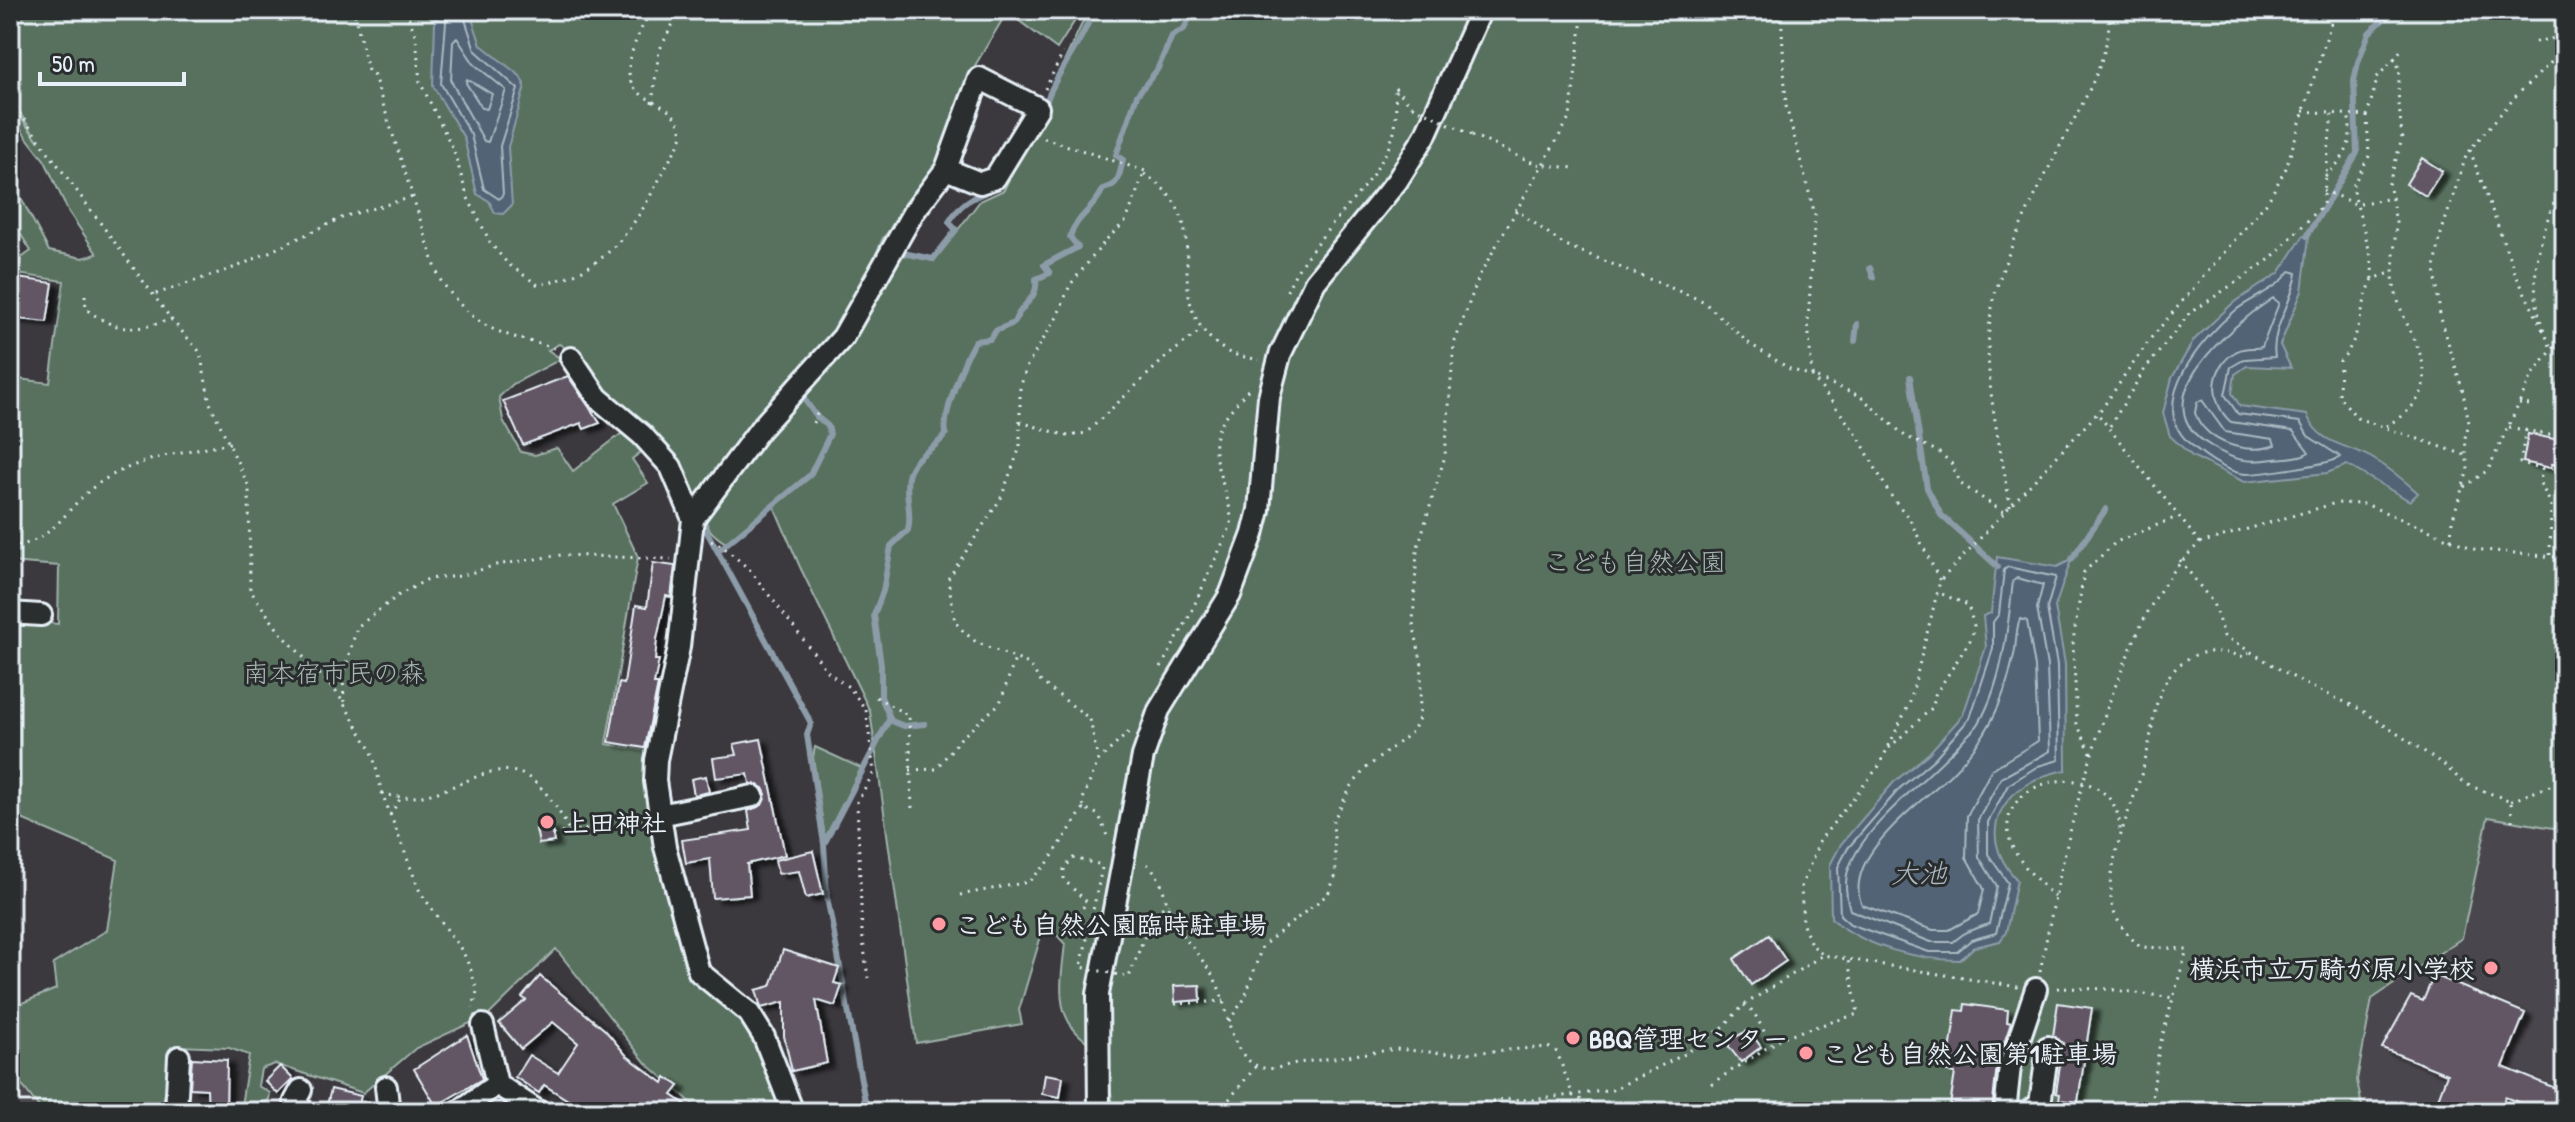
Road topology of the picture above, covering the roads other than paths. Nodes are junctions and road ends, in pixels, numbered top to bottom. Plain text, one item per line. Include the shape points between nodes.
1 (1481, 10) edge
2 (946, 169) junction
3 (571, 358) road end
4 (692, 528) junction
5 (10, 613) edge
6 (41, 615) dead end
7 (753, 796) dead end
8 (660, 815) junction
9 (2037, 986) road end
10 (476, 1020) road end
11 (2048, 1047) dead end
12 (179, 1057) dead end
13 (497, 1084) junction
14 (386, 1087) dead end
15 (301, 1090) dead end
16 (2034, 1106) edge
17 (176, 1112) edge
18 (304, 1112) edge
19 (389, 1112) edge
20 (458, 1112) edge
21 (539, 1112) edge
22 (793, 1112) edge
23 (1099, 1112) edge
24 (2005, 1112) edge

1 - 23 street via 1425,136 1397,181 1304,298 1280,355 1269,397 1259,510 1242,566 1230,595 1159,710 1143,756 1098,994
2 - 2 street via 980,183 995,178 1038,108 979,78
2 - 4 street via 913,213 843,337 760,429
3 - 4 street via 598,398 671,467
4 - 8 street via 679,647 656,760
5 - 6 street
7 - 8 street
8 - 22 street via 699,972 749,1013
9 - 24 street via 2010,1066
10 - 13 street
11 - 16 street
12 - 17 street
13 - 20 street
13 - 21 street
14 - 19 street
15 - 18 street via 295,1101

